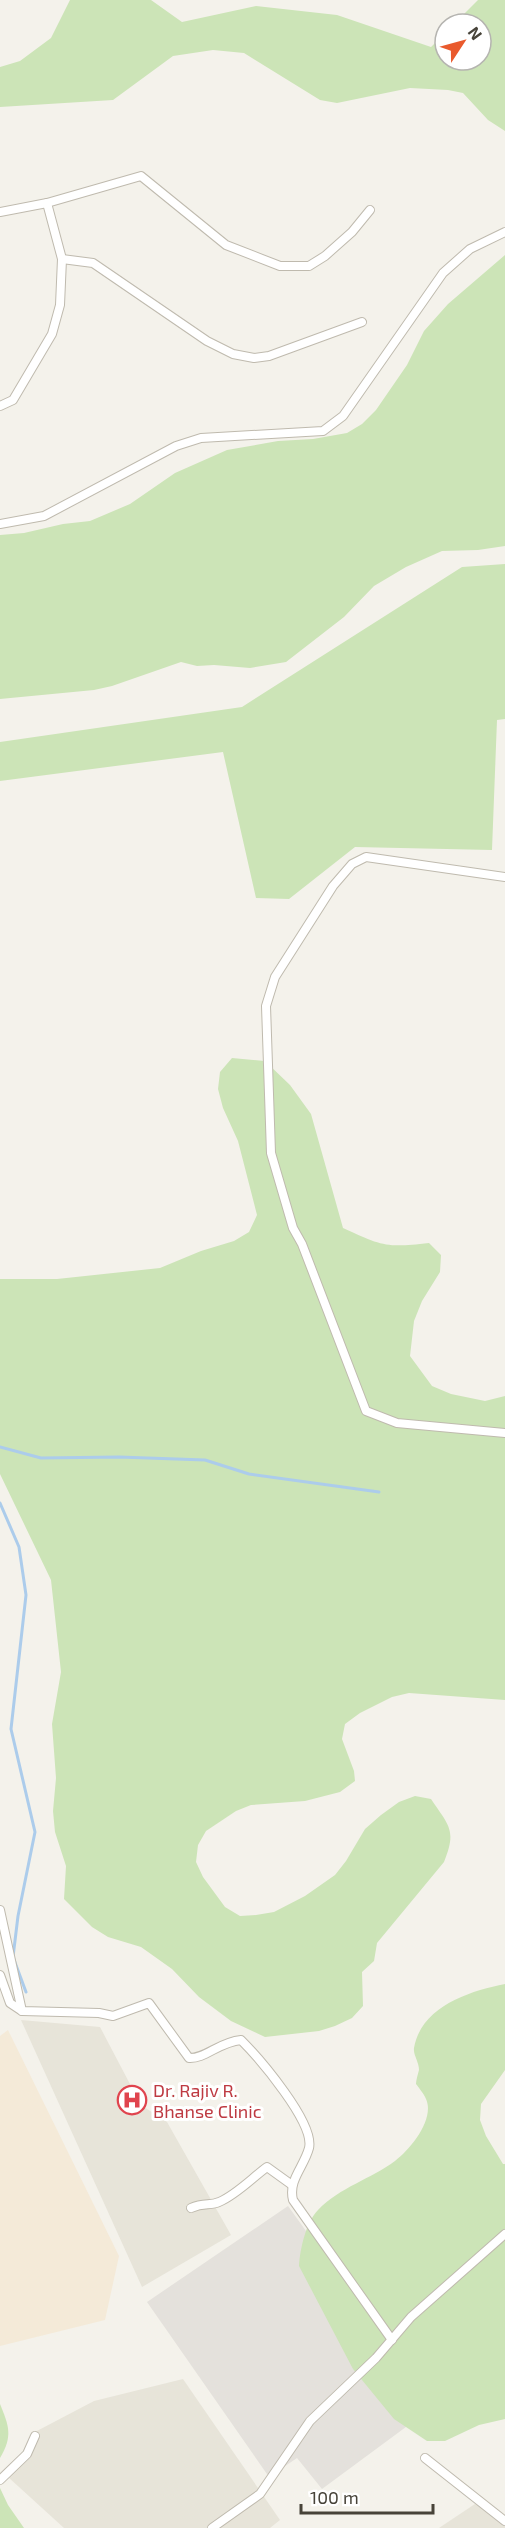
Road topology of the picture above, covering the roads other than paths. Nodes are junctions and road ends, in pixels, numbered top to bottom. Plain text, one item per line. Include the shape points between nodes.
1 (47, 203) junction
2 (370, 210) dead end
3 (0, 212) edge
4 (505, 232) edge
5 (62, 259) junction
6 (362, 321) dead end
7 (0, 406) edge
8 (0, 524) edge
9 (505, 877) edge
10 (505, 1433) edge
11 (0, 1910) edge
12 (0, 1975) edge
13 (22, 2011) junction
14 (291, 2186) junction
15 (191, 2208) dead end
16 (505, 2234) edge
17 (392, 2340) junction
18 (35, 2436) dead end
19 (425, 2458) dead end
20 (0, 2481) edge
21 (505, 2521) edge
22 (212, 2528) edge

1 - 2 street via 141,176 225,245 280,266 294,267 309,266 325,256
1 - 3 street
1 - 5 street
4 - 8 street via 470,249 443,273 343,416 323,430 201,438 184,443 44,516
5 - 6 street via 93,263 207,341 233,354 269,356
5 - 7 street via 60,305 52,334 13,400
9 - 10 street via 366,857 352,864 333,886 275,977 266,1006 271,1153 292,1228 302,1244 366,1411 397,1423
11 - 13 street
12 - 13 street via 10,2003
13 - 14 street via 113,2016 149,2003 189,2058 227,2041 241,2040 306,2123 309,2148
14 - 15 street via 267,2167 222,2201 203,2202
14 - 17 street via 293,2200
16 - 17 street via 411,2317
17 - 22 street via 310,2421 260,2494
18 - 20 street via 27,2454
19 - 21 street

